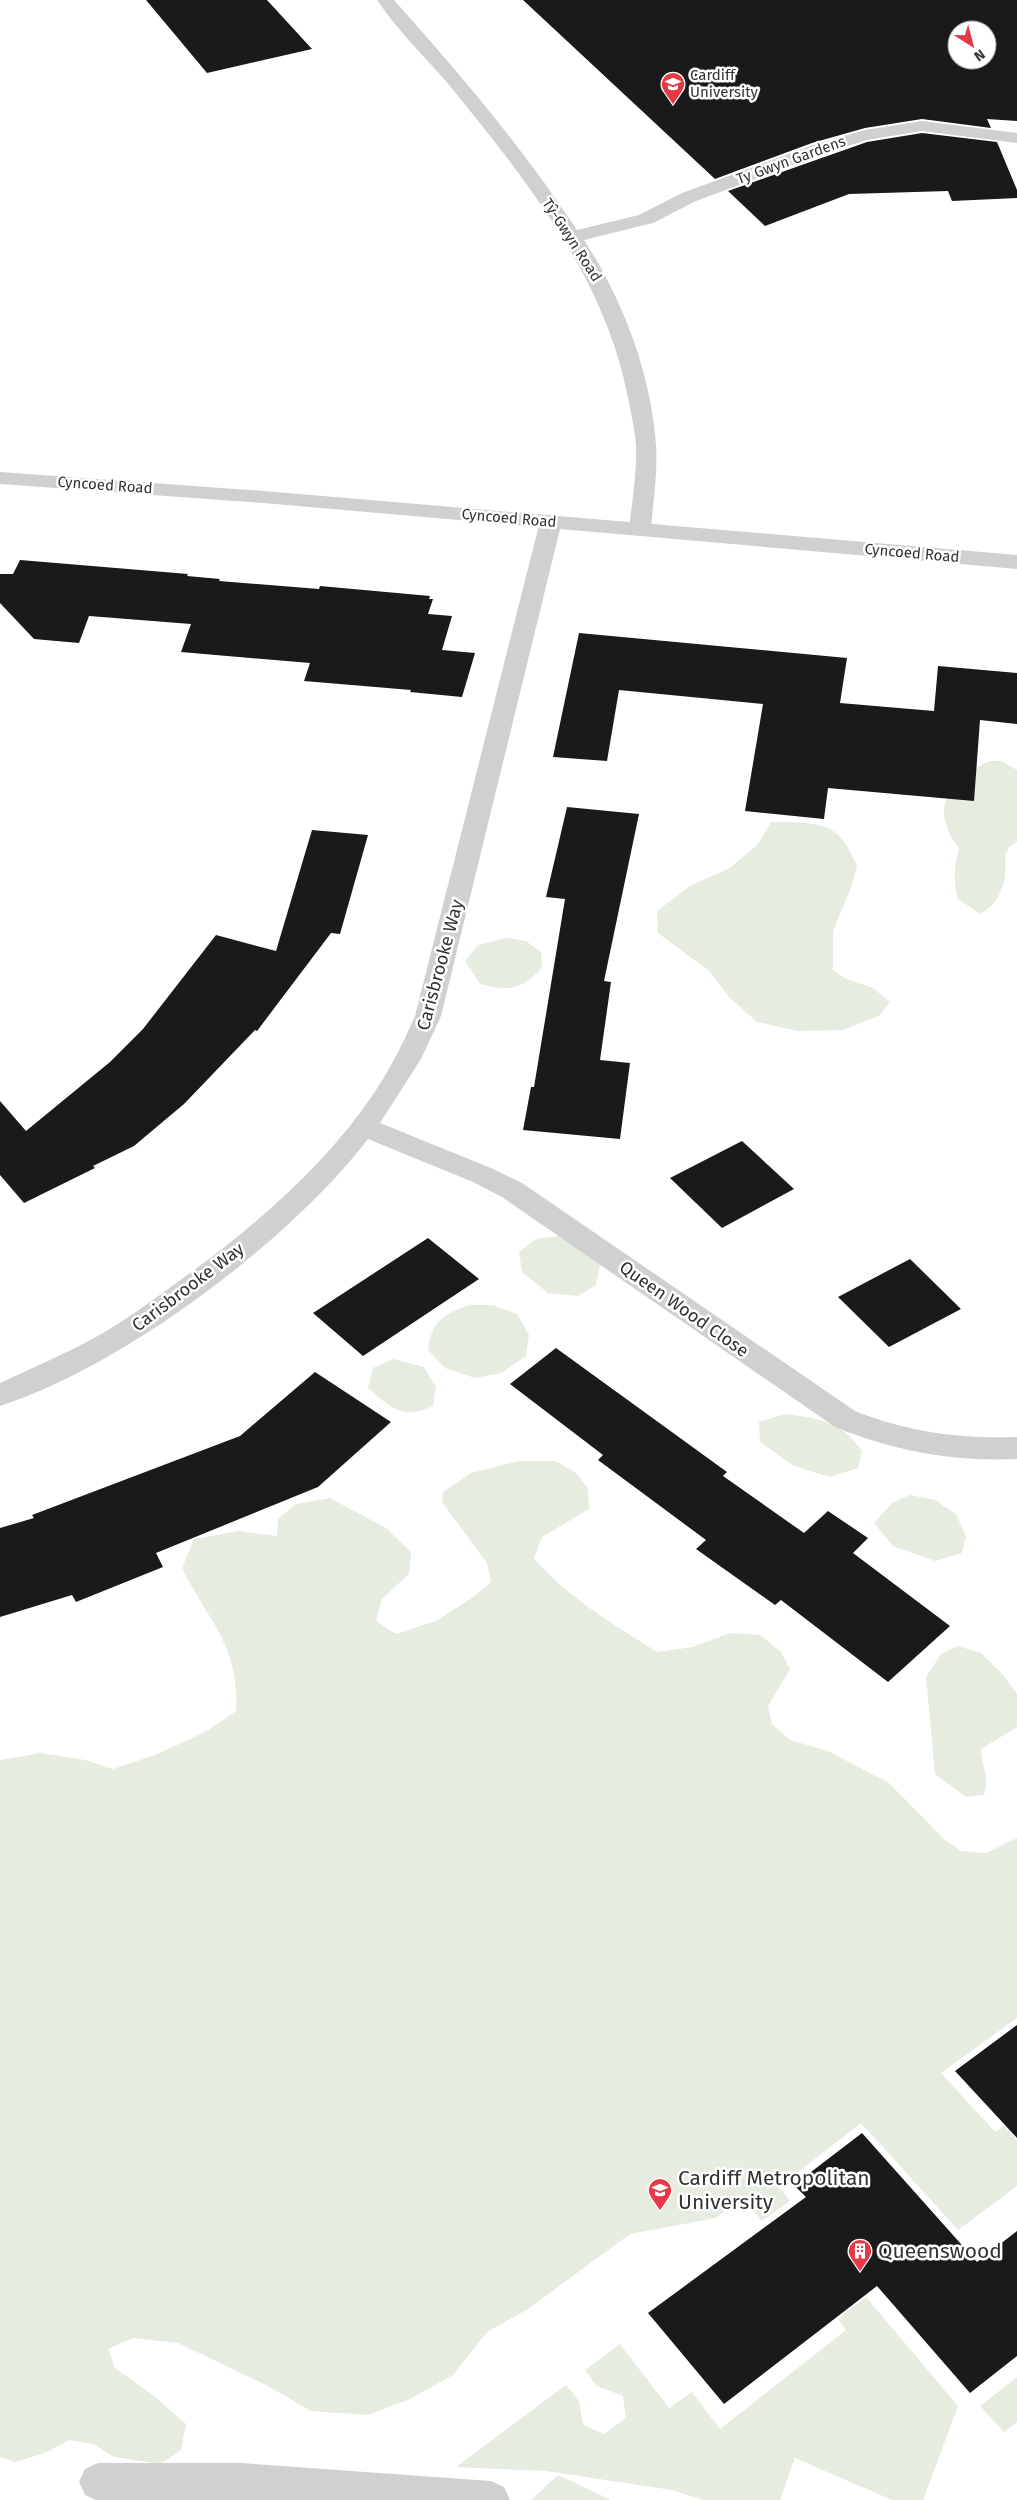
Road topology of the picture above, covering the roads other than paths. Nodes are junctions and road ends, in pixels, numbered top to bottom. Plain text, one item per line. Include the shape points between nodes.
1 (385, 0) edge
2 (1017, 138) edge
3 (573, 237) junction
4 (0, 478) edge
5 (551, 521) junction
6 (640, 529) junction
7 (1017, 562) edge
8 (363, 1127) junction
9 (0, 1395) edge
10 (1017, 1448) edge
11 (98, 2482) dead end
12 (491, 2500) edge

1 - 3 street, Tŷ-Gwyn Road via 467,92
2 - 3 street, Ty Gwyn Gardens via 922,126 865,135 689,197 646,219
3 - 6 street, Tŷ-Gwyn Road via 601,283 616,317 636,384 646,449
4 - 5 street, Cyncoed Road
5 - 6 street, Cyncoed Road
5 - 8 street, Carisbrooke Way via 428,1016 417,1047
6 - 7 street, Cyncoed Road
8 - 9 street, Carisbrooke Way via 316,1180 266,1227 188,1290 119,1337
8 - 10 street, Queen Wood Close via 512,1190 845,1419 882,1434 930,1445 982,1450
11 - 12 street via 242,2482

